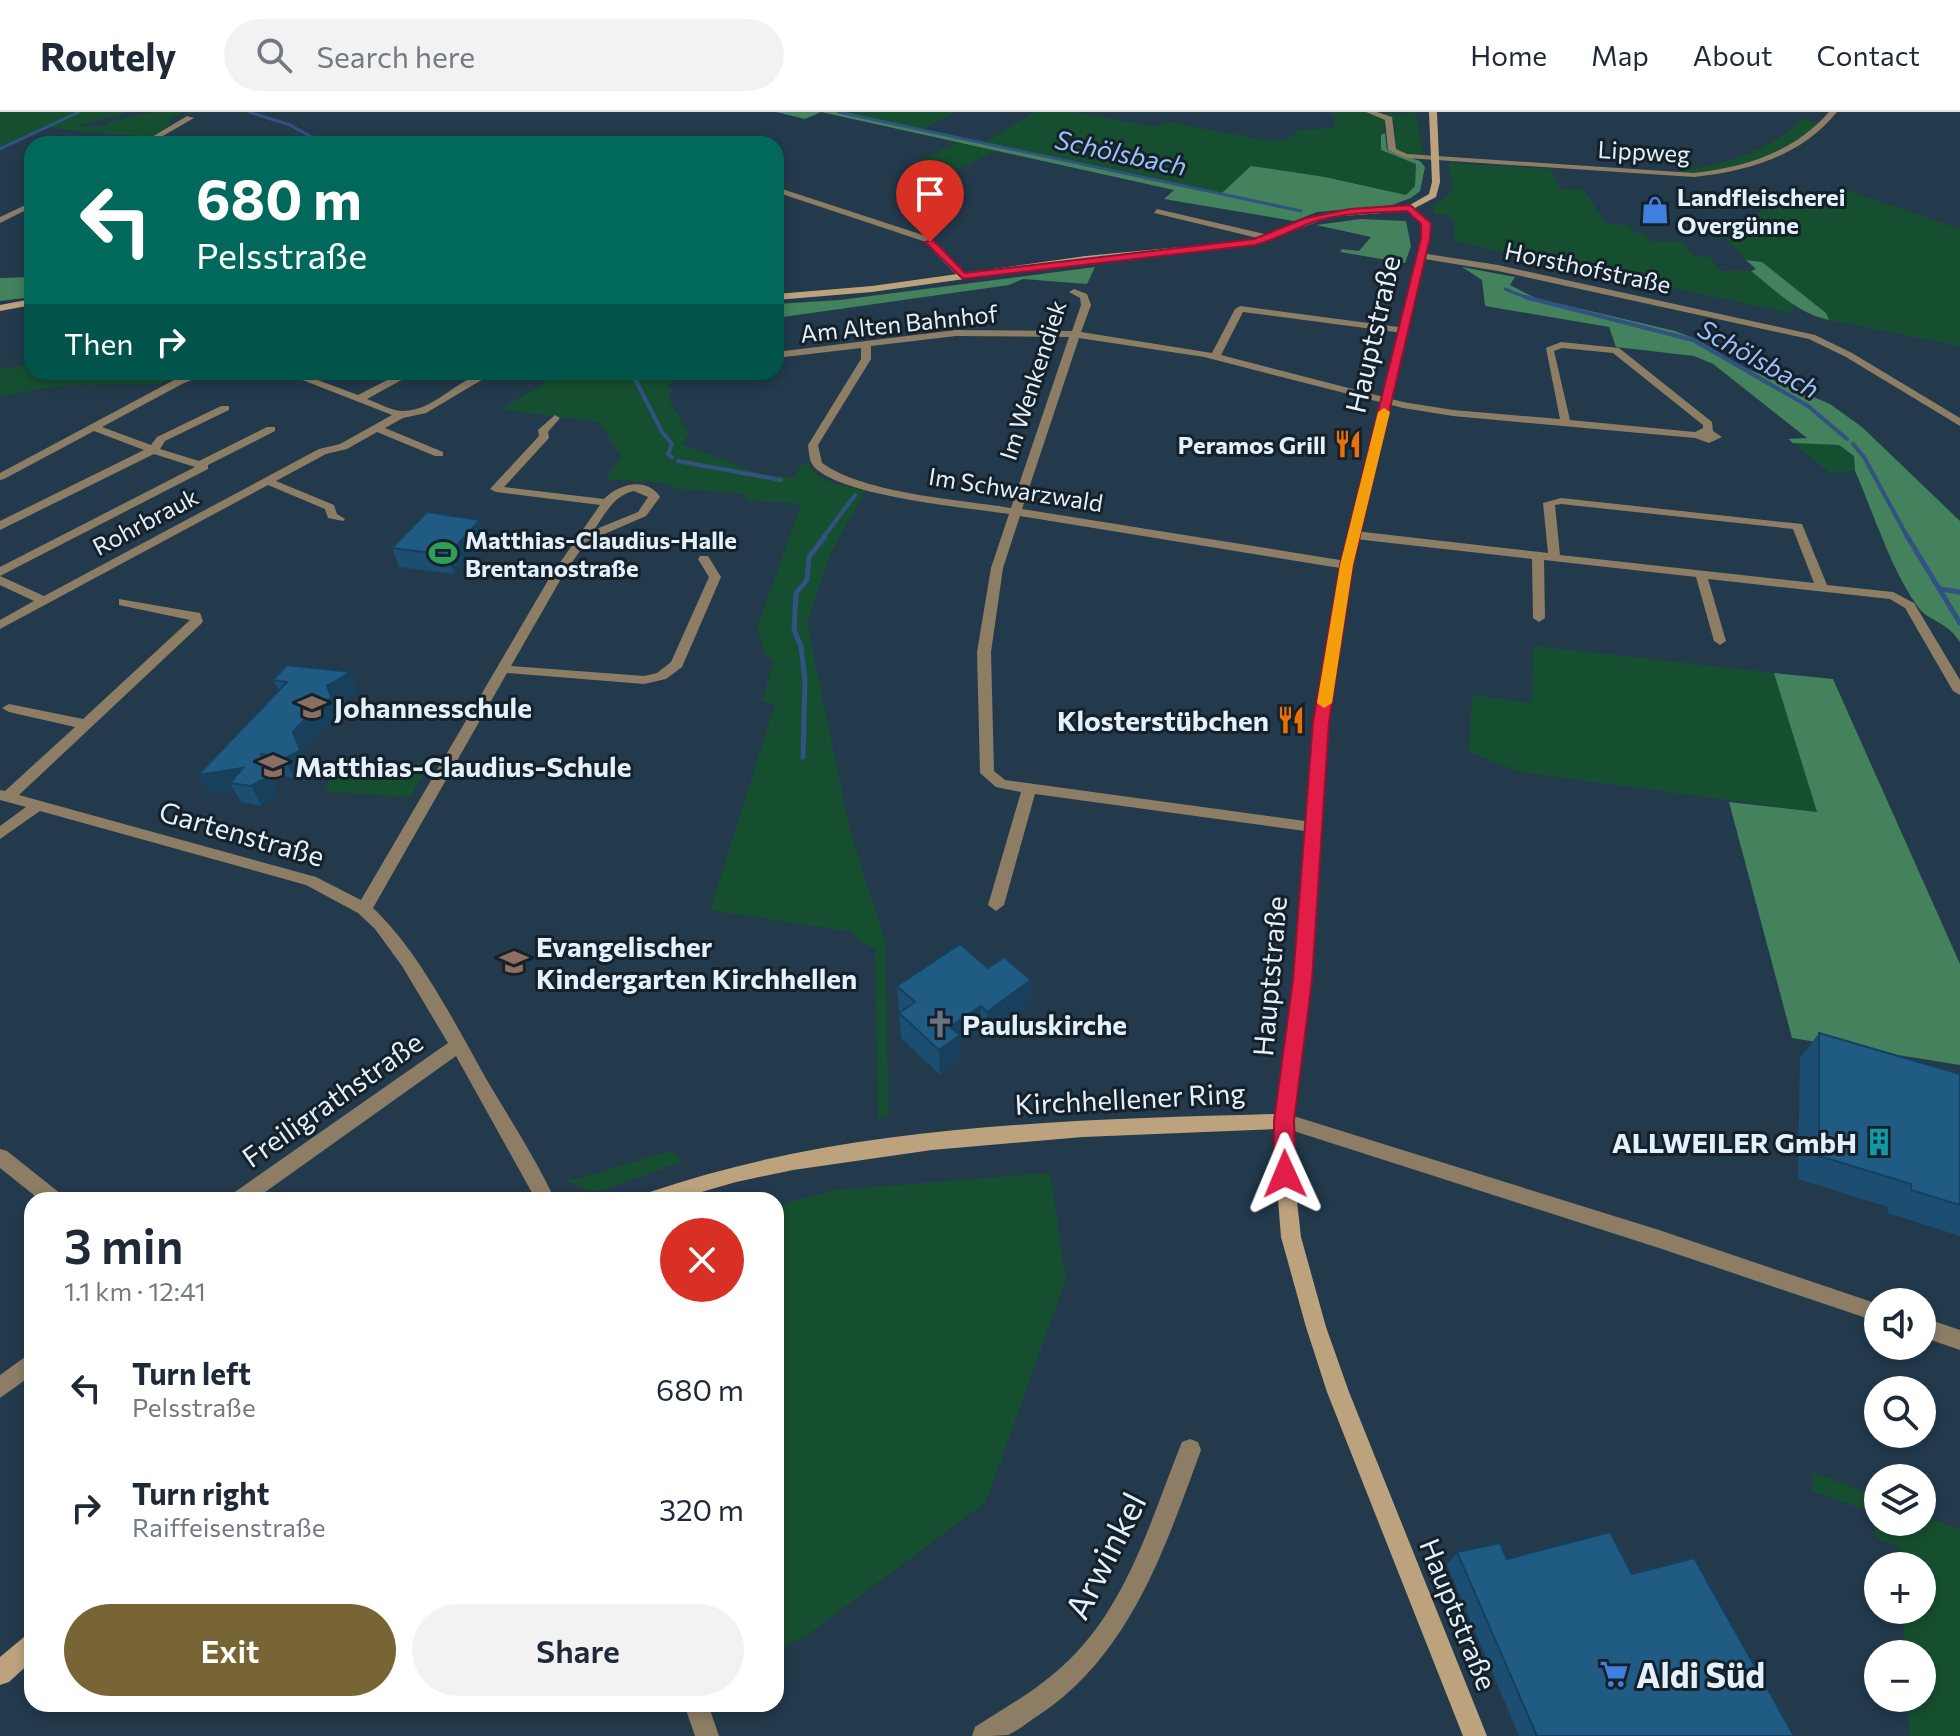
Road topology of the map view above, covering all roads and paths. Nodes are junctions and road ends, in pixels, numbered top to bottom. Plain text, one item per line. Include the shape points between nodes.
1 (1370, 112) edge
2 (1433, 112) edge
3 (1833, 112) edge
4 (190, 118) dead end
5 (158, 136) edge
6 (1436, 159) junction
7 (784, 192) edge
8 (24, 208) edge
9 (1410, 208) junction
10 (1157, 211) dead end
11 (0, 220) edge
12 (1270, 238) junction
13 (1421, 256) junction
14 (963, 276) junction
15 (1074, 292) dead end
16 (784, 296) edge
17 (1245, 298) dead end
18 (24, 304) edge
19 (0, 308) edge
20 (1240, 309) junction
21 (1403, 330) junction
22 (1074, 334) junction
23 (866, 345) junction
24 (784, 354) edge
25 (1215, 357) junction
26 (189, 380) edge
27 (396, 380) edge
28 (476, 380) edge
29 (311, 381) edge
30 (357, 400) junction
31 (1387, 401) junction
32 (225, 408) dead end
33 (400, 415) junction
34 (555, 418) dead end
35 (1565, 423) junction
36 (1960, 423) edge
37 (94, 427) junction
38 (377, 428) junction
39 (271, 429) dead end
40 (153, 450) junction
41 (439, 454) dead end
42 (200, 465) junction
43 (0, 477) edge
44 (267, 481) junction
45 (607, 503) junction
46 (1015, 511) junction
47 (339, 519) dead end
48 (0, 526) edge
49 (1355, 535) junction
50 (581, 540) junction
51 (1538, 556) junction
52 (1554, 558) junction
53 (704, 559) dead end
54 (1346, 565) junction
55 (0, 572) edge
56 (1701, 574) junction
57 (0, 580) edge
58 (1821, 586) junction
59 (44, 601) junction
60 (123, 602) dead end
61 (1539, 618) dead end
62 (0, 625) edge
63 (1720, 641) dead end
64 (502, 669) junction
65 (1960, 691) edge
66 (9, 708) dead end
67 (88, 725) junction
68 (1029, 788) junction
69 (4, 796) edge
70 (37, 806) junction
71 (1312, 827) junction
72 (0, 834) edge
73 (996, 905) dead end
74 (364, 909) junction
75 (458, 1045) junction
76 (1284, 1121) junction
77 (0, 1157) edge
78 (44, 1192) edge
79 (250, 1192) edge
80 (541, 1192) edge
81 (673, 1192) edge
82 (1864, 1308) edge
83 (1936, 1332) edge
84 (1960, 1340) edge
85 (24, 1368) edge
86 (0, 1388) edge
87 (1190, 1450) dead end
88 (24, 1652) edge
89 (0, 1673) edge
90 (699, 1712) edge
91 (707, 1736) edge
92 (984, 1736) edge
93 (1475, 1736) edge

1 - 6 street, Lippweg via 1389,119 1392,150
2 - 6 street
3 - 6 street, Lippweg via 1800,145 1706,174
4 - 5 street
6 - 9 street via 1433,195
7 - 14 street via 926,239
8 - 11 street
9 - 12 street via 1329,215
9 - 13 street, Hauptstraße via 1426,223
10 - 12 street
12 - 14 street
13 - 21 street, Hauptstraße
13 - 36 street, Horsthofstraße via 1812,337
14 - 16 street
15 - 22 street, Im Wenkendiek via 1084,296 1086,305
17 - 20 street
18 - 19 street
20 - 21 street
20 - 25 street
21 - 31 street, Hauptstraße
22 - 23 street, Am Alten Bahnhof via 956,333
22 - 25 street, Am Alten Bahnhof
22 - 46 street, Im Wenkendiek
23 - 24 street, Am Alten Bahnhof
23 - 46 street, Im Schwarzwald via 866,359 813,445 817,464 868,488
25 - 31 street, Am Alten Bahnhof
26 - 37 street
27 - 30 street
28 - 33 street, Rohrbrauk via 422,411
29 - 30 street
30 - 33 street
31 - 35 street, Am Alten Bahnhof
31 - 49 street, Hauptstraße
32 - 40 street via 161,439
33 - 38 street, Rohrbrauk
34 - 45 street via 496,489
35 - 35 street, Am Alten Bahnhof via 1702,434 1708,424 1616,350 1561,345 1549,350
37 - 40 street
37 - 43 street
38 - 41 street
38 - 44 street, Rohrbrauk
39 - 42 street
40 - 42 street
40 - 48 street
42 - 55 street via 204,467
44 - 47 street via 330,507
44 - 59 street, Rohrbrauk
45 - 50 street
45 - 50 street via 629,487 648,489 654,497 642,514
46 - 54 street, Im Schwarzwald
46 - 68 street, Im Wenkendiek via 987,624 987,773 1001,784
49 - 51 street
49 - 54 street, Hauptstraße
50 - 64 street
51 - 52 street
51 - 61 street
52 - 56 street
52 - 58 street via 1549,503 1762,522 1798,526
53 - 64 street via 715,577 677,664 661,676 644,680
54 - 71 street, Hauptstraße via 1321,722
56 - 58 street
56 - 63 street
57 - 59 street
58 - 65 street via 1900,598 1910,606
59 - 62 street, Rohrbrauk
60 - 67 street via 196,616 197,621
64 - 74 street
66 - 67 street
67 - 69 street
68 - 71 street, Im Wenkendiek
68 - 73 street
69 - 70 street, Gartenstraße
70 - 72 street
70 - 74 street, Gartenstraße via 311,881
71 - 76 street, Hauptstraße via 1302,980
74 - 75 street, Gartenstraße via 403,955
75 - 79 street, Freiligrathstraße
75 - 80 street, Gartenstraße
76 - 81 street, Kirchhellener Ring via 959,1138 769,1164
76 - 82 street, Kirchhellener Ring
76 - 93 street, Hauptstraße via 1291,1237 1316,1327
77 - 78 street
83 - 84 street
85 - 86 street
87 - 92 street, Arwinkel via 1165,1518 1112,1624 1057,1687
88 - 89 street
90 - 91 street

